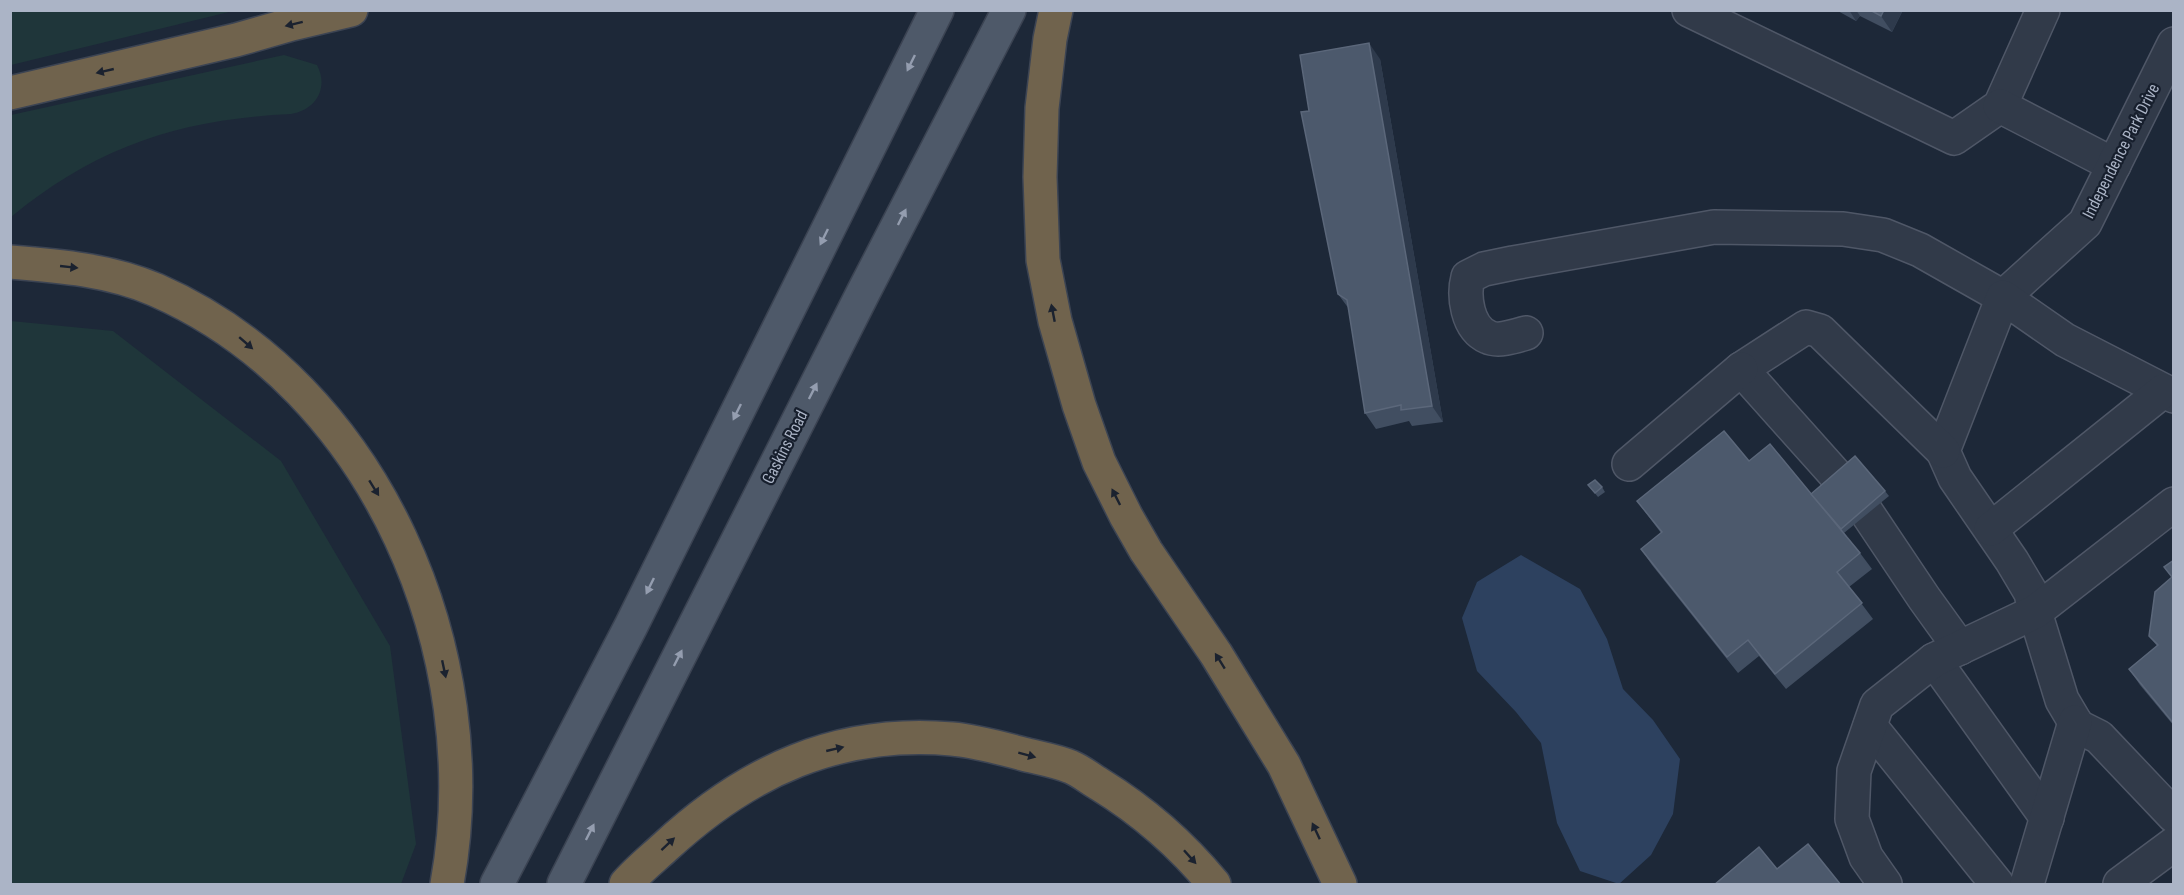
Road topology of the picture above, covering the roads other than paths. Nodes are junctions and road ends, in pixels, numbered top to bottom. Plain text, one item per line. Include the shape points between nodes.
1 (351, 10) edge
2 (938, 10) edge
3 (1009, 10) edge
4 (1056, 10) edge
5 (1689, 10) edge
6 (2043, 10) edge
7 (2174, 44) edge
8 (10, 93) edge
9 (2000, 106) junction
10 (2114, 165) junction
11 (10, 262) edge
12 (2003, 297) junction
13 (1526, 333) dead end
14 (1741, 369) junction
15 (2168, 394) edge
16 (1943, 452) junction
17 (1629, 464) dead end
18 (2174, 504) edge
19 (1990, 529) junction
20 (2035, 612) junction
21 (1947, 654) junction
22 (2075, 722) junction
23 (1870, 726) junction
24 (2174, 816) edge
25 (2047, 818) junction
26 (2174, 844) edge
27 (447, 885) edge
28 (497, 885) edge
29 (564, 885) edge
30 (626, 885) edge
31 (1214, 885) edge
32 (1340, 885) edge
33 (1885, 885) edge
34 (1997, 885) edge
35 (2027, 885) edge
36 (2120, 885) edge

1 -> 8 highway
2 -> 28 main road via 631,626
29 -> 3 main road, Gaskins Road
32 -> 4 highway via 1284,765 1126,516 1099,462 1079,405 1055,321 1043,260 1042,108
5 - 9 street via 1954,138
6 - 9 street
7 - 10 street, Independence Park Drive
9 - 10 street
10 - 12 street, Independence Park Drive via 2085,223
11 -> 27 highway via 77,268 121,278 190,306 236,334 286,378 354,457 392,518 415,568 442,661 454,726 457,805
12 - 13 street via 1920,250 1883,236 1843,229 1714,228 1513,263 1468,277 1465,290 1473,325 1488,338
12 - 15 street via 2065,340
12 - 16 street
14 - 16 street via 1806,327 1821,331
14 - 17 street
14 - 21 street via 1859,501 1924,598
15 - 19 street
16 - 19 street via 1955,478
18 - 20 street
19 - 20 street via 2031,593
20 - 21 street
20 - 22 street via 2062,700
21 - 23 street via 1877,705
21 - 25 street
22 - 24 street via 2098,737
22 - 25 street
23 - 33 street via 1854,771 1852,819 1866,857
23 - 34 street
25 - 35 street
26 - 36 street
30 -> 31 highway via 696,818 768,773 834,748 900,738 954,739 1072,767 1173,838

